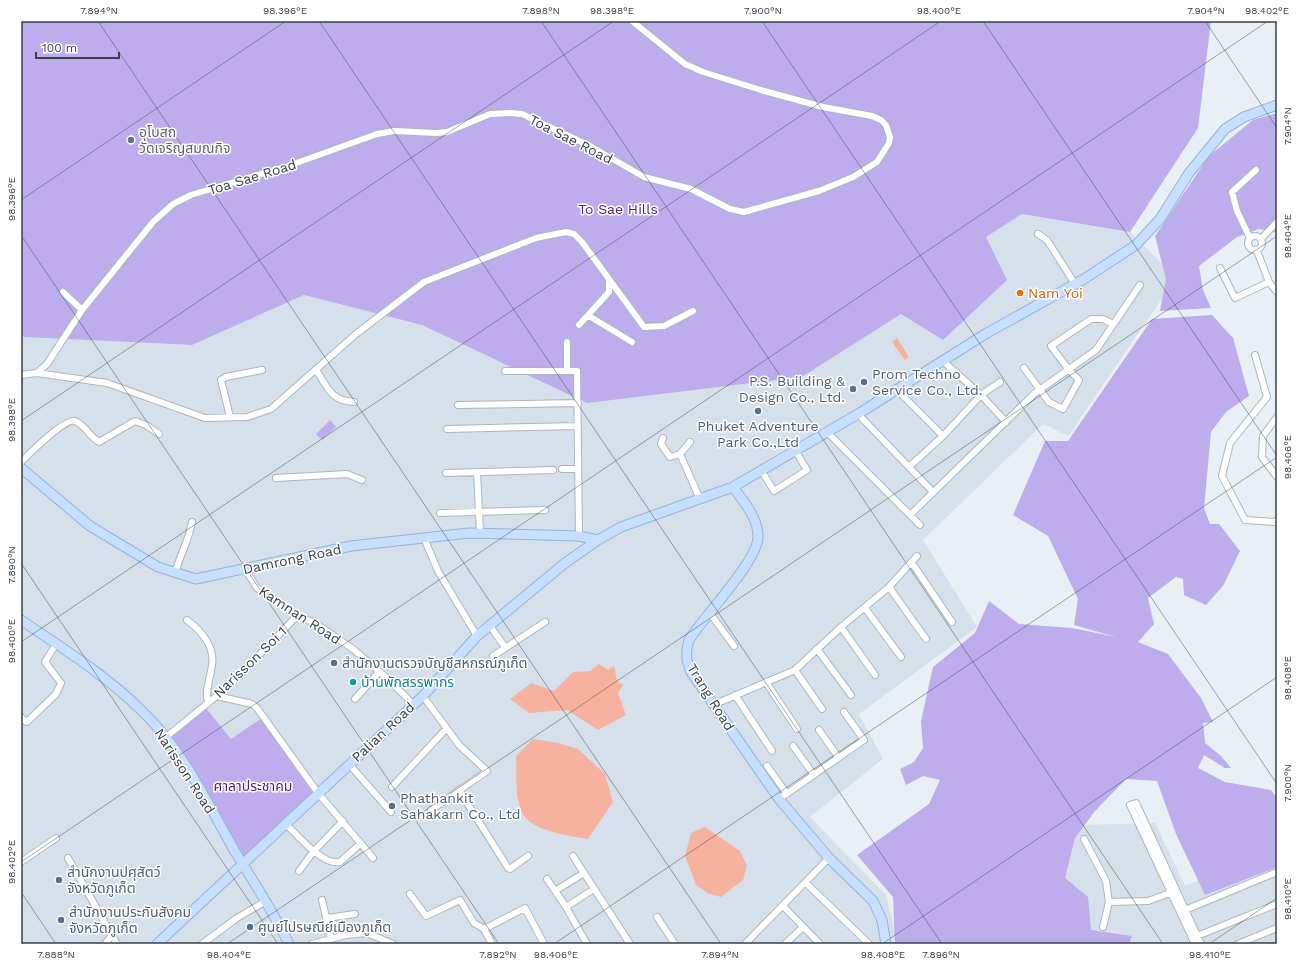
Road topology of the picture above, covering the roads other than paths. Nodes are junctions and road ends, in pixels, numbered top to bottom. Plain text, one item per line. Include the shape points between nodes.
1 (632, 21) edge
2 (1277, 105) edge
3 (1256, 170) dead end
4 (1277, 222) edge
5 (1038, 234) dead end
6 (1250, 238) junction
7 (1261, 239) junction
8 (1257, 251) junction
9 (1220, 268) dead end
10 (609, 281) junction
11 (1269, 282) junction
12 (1075, 284) junction
13 (1140, 285) dead end
14 (63, 292) dead end
15 (1277, 292) edge
16 (82, 310) junction
17 (692, 311) dead end
18 (589, 316) junction
19 (1113, 324) junction
20 (579, 325) dead end
21 (567, 342) dead end
22 (632, 342) dead end
23 (1255, 355) dead end
24 (943, 361) junction
25 (1024, 368) dead end
26 (262, 370) dead end
27 (316, 370) junction
28 (1069, 370) junction
29 (505, 371) dead end
30 (567, 371) junction
31 (37, 374) junction
32 (21, 375) edge
33 (1000, 382) dead end
34 (897, 390) junction
35 (1039, 391) junction
36 (981, 395) junction
37 (354, 402) dead end
38 (578, 403) junction
39 (458, 405) dead end
40 (858, 414) junction
41 (230, 417) junction
42 (1277, 417) edge
43 (1006, 422) junction
44 (578, 426) junction
45 (447, 429) dead end
46 (827, 432) junction
47 (159, 434) dead end
48 (943, 436) junction
49 (663, 438) dead end
50 (690, 442) dead end
51 (795, 450) junction
52 (680, 454) junction
53 (21, 462) edge
54 (910, 466) junction
55 (21, 468) edge
56 (562, 469) dead end
57 (578, 469) junction
58 (553, 470) dead end
59 (761, 470) junction
60 (477, 472) junction
61 (446, 473) dead end
62 (1277, 477) edge
63 (276, 478) dead end
64 (362, 480) dead end
65 (733, 487) junction
66 (932, 491) junction
67 (700, 499) junction
68 (545, 510) dead end
69 (478, 512) junction
70 (440, 513) dead end
71 (910, 515) junction
72 (1277, 520) edge
73 (192, 522) dead end
74 (920, 525) dead end
75 (480, 533) junction
76 (579, 536) junction
77 (424, 538) junction
78 (598, 540) junction
79 (917, 556) dead end
80 (912, 563) junction
81 (245, 569) junction
82 (176, 573) junction
83 (889, 587) junction
84 (865, 608) junction
85 (709, 612) junction
86 (297, 616) junction
87 (21, 620) edge
88 (187, 620) dead end
89 (545, 622) dead end
90 (952, 622) dead end
91 (490, 626) junction
92 (841, 627) junction
93 (477, 636) junction
94 (926, 639) dead end
95 (56, 644) junction
96 (734, 646) dead end
97 (505, 647) junction
98 (817, 649) junction
99 (493, 656) dead end
100 (900, 657) dead end
101 (794, 670) junction
102 (379, 672) junction
103 (875, 675) dead end
104 (766, 682) junction
105 (735, 695) junction
106 (851, 695) dead end
107 (217, 696) junction
108 (423, 696) junction
109 (355, 699) dead end
110 (208, 702) junction
111 (413, 704) junction
112 (713, 705) junction
113 (822, 709) dead end
114 (844, 712) dead end
115 (21, 717) edge
116 (446, 729) junction
117 (797, 729) dead end
118 (819, 730) dead end
119 (166, 738) junction
120 (793, 746) dead end
121 (772, 751) dead end
122 (838, 757) junction
123 (348, 764) junction
124 (767, 766) dead end
125 (814, 775) junction
126 (392, 787) dead end
127 (459, 790) junction
128 (318, 793) junction
129 (783, 796) junction
130 (431, 810) dead end
131 (391, 812) dead end
132 (343, 821) junction
133 (286, 824) junction
134 (56, 838) dead end
135 (1084, 839) dead end
136 (360, 844) junction
137 (314, 851) junction
138 (528, 856) dead end
139 (573, 856) dead end
140 (68, 858) dead end
141 (373, 858) dead end
142 (829, 858) junction
143 (21, 862) edge
144 (243, 864) junction
145 (299, 871) dead end
146 (1277, 872) edge
147 (584, 873) junction
148 (547, 879) dead end
149 (806, 883) junction
150 (594, 889) junction
151 (1174, 891) junction
152 (555, 892) junction
153 (410, 894) dead end
154 (322, 900) dead end
155 (266, 901) junction
156 (1108, 902) junction
157 (1277, 904) edge
158 (783, 906) junction
159 (566, 907) junction
160 (1186, 910) junction
161 (356, 914) dead end
162 (657, 917) dead end
163 (326, 918) junction
164 (803, 927) junction
165 (1103, 927) dead end
166 (1277, 928) edge
167 (484, 929) junction
168 (112, 936) junction
169 (1197, 936) junction
170 (331, 939) junction
171 (105, 944) edge
172 (117, 944) edge
173 (157, 944) edge
174 (202, 944) edge
175 (289, 944) edge
176 (312, 944) edge
177 (393, 944) edge
178 (492, 944) edge
179 (544, 944) edge
180 (587, 944) edge
181 (630, 944) edge
182 (675, 944) edge
183 (745, 944) edge
184 (785, 944) edge
185 (820, 944) edge
186 (869, 944) edge
187 (886, 944) edge
188 (1195, 944) edge
189 (1202, 944) edge
190 (1238, 944) edge

1 - 16 street, Toa Sae Road via 685,64 703,72 761,90 881,120 890,137 889,143 877,162 853,177 819,191 744,212 730,209 691,189 644,177 590,146 522,114 490,114 447,132 394,130 191,195 173,204 153,222
2 - 12 street via 1244,117 1225,129 1189,173 1160,218 1136,245
3 - 6 street via 1232,192 1236,211
4 - 7 street
5 - 12 street via 1046,240
6 - 7 street via 1257,236
6 - 8 street via 1249,247
7 - 8 street via 1262,247
8 - 11 street
9 - 11 street via 1235,298
10 - 17 street via 644,327 664,326
10 - 18 street via 609,292
10 - 27 street via 574,234 566,232 536,238 424,282 356,334
11 - 15 street
12 - 24 street via 987,333
13 - 19 street
14 - 16 street
16 - 31 street, Toa Sae Road via 47,364
18 - 20 street
18 - 22 street
19 - 28 street via 1096,350
19 - 28 street via 1103,319 1091,319 1051,346
21 - 30 street
23 - 72 street via 1267,396 1230,443 1222,476 1245,520
24 - 34 street
24 - 36 street
25 - 35 street
26 - 41 street via 221,380
27 - 37 street via 334,396 342,402
27 - 41 street via 271,409 247,417
28 - 35 street
28 - 35 street via 1079,380 1063,409 1049,402
29 - 30 street
30 - 38 street via 577,371
31 - 32 street
31 - 41 street via 106,383 205,418
33 - 36 street
34 - 40 street
34 - 48 street
35 - 43 street
36 - 43 street
36 - 48 street
38 - 39 street
38 - 44 street
40 - 46 street
40 - 54 street
42 - 62 street via 1263,436 1262,457
43 - 66 street
44 - 45 street
44 - 57 street
46 - 51 street
46 - 71 street
47 - 53 street via 135,421 99,442 78,423 70,420 54,431
48 - 54 street
49 - 52 street via 661,444 670,457
50 - 52 street
51 - 59 street
51 - 59 street via 807,470 774,491
52 - 67 street
54 - 66 street
55 - 82 street, Damrong Road via 90,526 158,567
56 - 57 street
57 - 76 street
58 - 60 street
59 - 65 street
60 - 61 street
60 - 69 street
63 - 64 street via 347,474
65 - 67 street
65 - 85 street, Trang Road via 756,522 758,544 744,568
66 - 71 street
67 - 78 street via 621,527
68 - 69 street
69 - 70 street
69 - 75 street
71 - 74 street
73 - 82 street via 188,542 179,559
75 - 76 street, Damrong Road
75 - 77 street, Damrong Road
76 - 78 street, Damrong Road
77 - 81 street, Damrong Road via 351,546
77 - 93 street via 438,571
78 - 91 street, Palian Road via 565,563
79 - 80 street
80 - 83 street
80 - 90 street
81 - 82 street, Damrong Road via 196,579
81 - 86 street, Kamnan Road via 257,588
83 - 84 street
83 - 94 street
84 - 92 street
84 - 100 street
85 - 96 street
85 - 112 street, Trang Road via 689,640 686,657 691,672
86 - 102 street, Kamnan Road via 315,623
86 - 107 street, Narisson Soi 1 via 230,686
87 - 95 street, Narisson Road
88 - 110 street via 200,631 210,646 213,664 207,688
89 - 97 street
91 - 93 street, Palian Road
91 - 97 street
92 - 98 street
92 - 103 street
93 - 108 street, Palian Road
95 - 115 street via 45,662 61,683 56,694 28,721
95 - 119 street, Narisson Road via 100,675 143,711
97 - 99 street
98 - 101 street
98 - 106 street
101 - 104 street
101 - 113 street
102 - 109 street
102 - 111 street, Kamnan Road
104 - 105 street
104 - 117 street
105 - 112 street
105 - 121 street
107 - 110 street, Narisson Soi 1
107 - 128 street via 252,704 257,708
108 - 111 street, Palian Road
108 - 116 street
110 - 119 street, Narisson Soi 1
111 - 123 street, Palian Road
112 - 129 street, Trang Road
114 - 122 street via 864,740
116 - 126 street
116 - 127 street via 487,771
118 - 122 street
119 - 144 street, Narisson Road via 196,783
120 - 125 street
122 - 125 street
123 - 128 street, Palian Road
123 - 131 street
124 - 129 street
125 - 129 street
127 - 130 street
127 - 138 street via 508,868
128 - 132 street
128 - 133 street, Palian Road
129 - 142 street, Trang Road
132 - 136 street
132 - 137 street
133 - 137 street
133 - 144 street, Palian Road
134 - 143 street
135 - 156 street via 1106,881
136 - 137 street via 336,863
136 - 141 street
137 - 145 street
139 - 147 street
140 - 168 street
142 - 149 street
142 - 187 street, Trang Road via 873,901 882,920
144 - 155 street, Narisson Road
144 - 173 street, Palian Road
146 - 160 street
147 - 150 street
147 - 152 street
148 - 152 street
149 - 158 street
149 - 186 street
150 - 159 street
150 - 181 street
151 - 151 street via 1136,803 1130,805
151 - 156 street via 1148,901
151 - 160 street
151 - 188 street
152 - 159 street
153 - 167 street via 424,916 460,900 474,923
154 - 163 street
155 - 174 street via 233,920
155 - 175 street, Narisson Road
156 - 165 street
157 - 169 street
158 - 164 street
158 - 183 street
159 - 180 street
160 - 169 street
161 - 163 street
162 - 182 street
163 - 170 street
164 - 184 street
164 - 185 street
166 - 190 street
167 - 178 street
167 - 179 street via 525,908
168 - 171 street
168 - 172 street
169 - 189 street
170 - 176 street
170 - 177 street via 367,933

